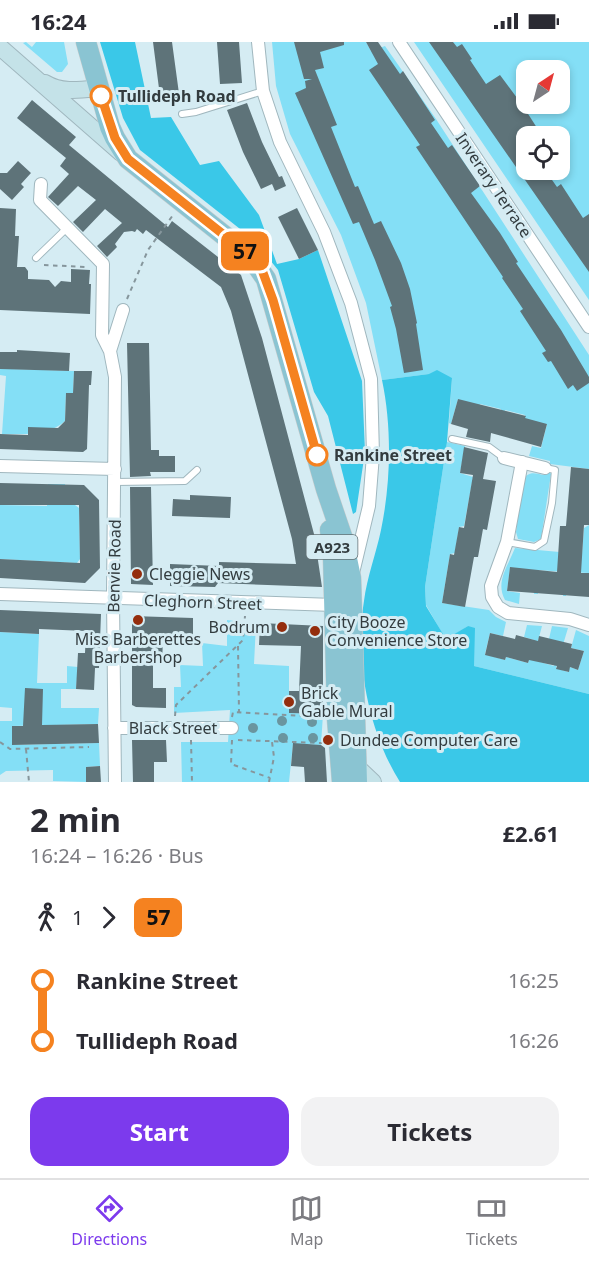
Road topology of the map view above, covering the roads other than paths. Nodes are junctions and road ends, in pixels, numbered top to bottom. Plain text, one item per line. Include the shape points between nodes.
1 (86, 42) edge
2 (258, 42) edge
3 (399, 42) edge
4 (0, 47) edge
5 (34, 77) junction
6 (98, 88) junction
7 (263, 91) junction
8 (182, 114) dead end
9 (128, 159) junction
10 (41, 184) dead end
11 (67, 228) junction
12 (36, 258) road end
13 (123, 310) road end
14 (589, 327) edge
15 (110, 351) junction
16 (452, 439) dead end
17 (504, 458) joint
18 (522, 462) junction
19 (0, 466) edge
20 (544, 468) joint
21 (197, 470) dead end
22 (115, 476) junction
23 (326, 489) junction
24 (507, 542) junction
25 (351, 578) junction
26 (0, 594) edge
27 (113, 599) junction
28 (334, 605) junction
29 (589, 625) edge
30 (114, 728) junction
31 (232, 734) road end
32 (348, 778) edge
33 (116, 782) edge
34 (373, 782) edge

1 - 6 main road, A923
2 - 7 street
3 - 14 street, Inverary Terrace
4 - 5 street
5 - 6 street via 62,89
5 - 9 street
6 - 9 main road, A923 via 115,138
7 - 8 lane
7 - 25 street via 280,142 324,232 351,303 371,379 373,455 369,506
9 - 23 main road, A923 via 243,250 262,270
10 - 11 street via 40,200
11 - 12 lane
11 - 15 street, Benvie Road via 103,264 102,335
13 - 15 street, Benvie Road
15 - 22 street, Benvie Road via 115,377
16 - 17 lane via 489,447
17 - 18 street
18 - 20 street
18 - 24 street
19 - 22 street
20 - 24 lane via 555,470 544,541 535,547
21 - 22 lane via 185,481
22 - 27 street, Benvie Road
23 - 25 main road, A923
23 - 28 main road, A923
24 - 29 street via 491,586 498,607 508,613 570,619
25 - 28 street
25 - 32 main road, A923
26 - 27 street, Cleghorn Street
27 - 28 street, Cleghorn Street
27 - 30 street, Benvie Road
28 - 32 main road, A923 via 337,719
30 - 31 street, Black Street via 191,728
30 - 33 street, Benvie Road
32 - 34 street

